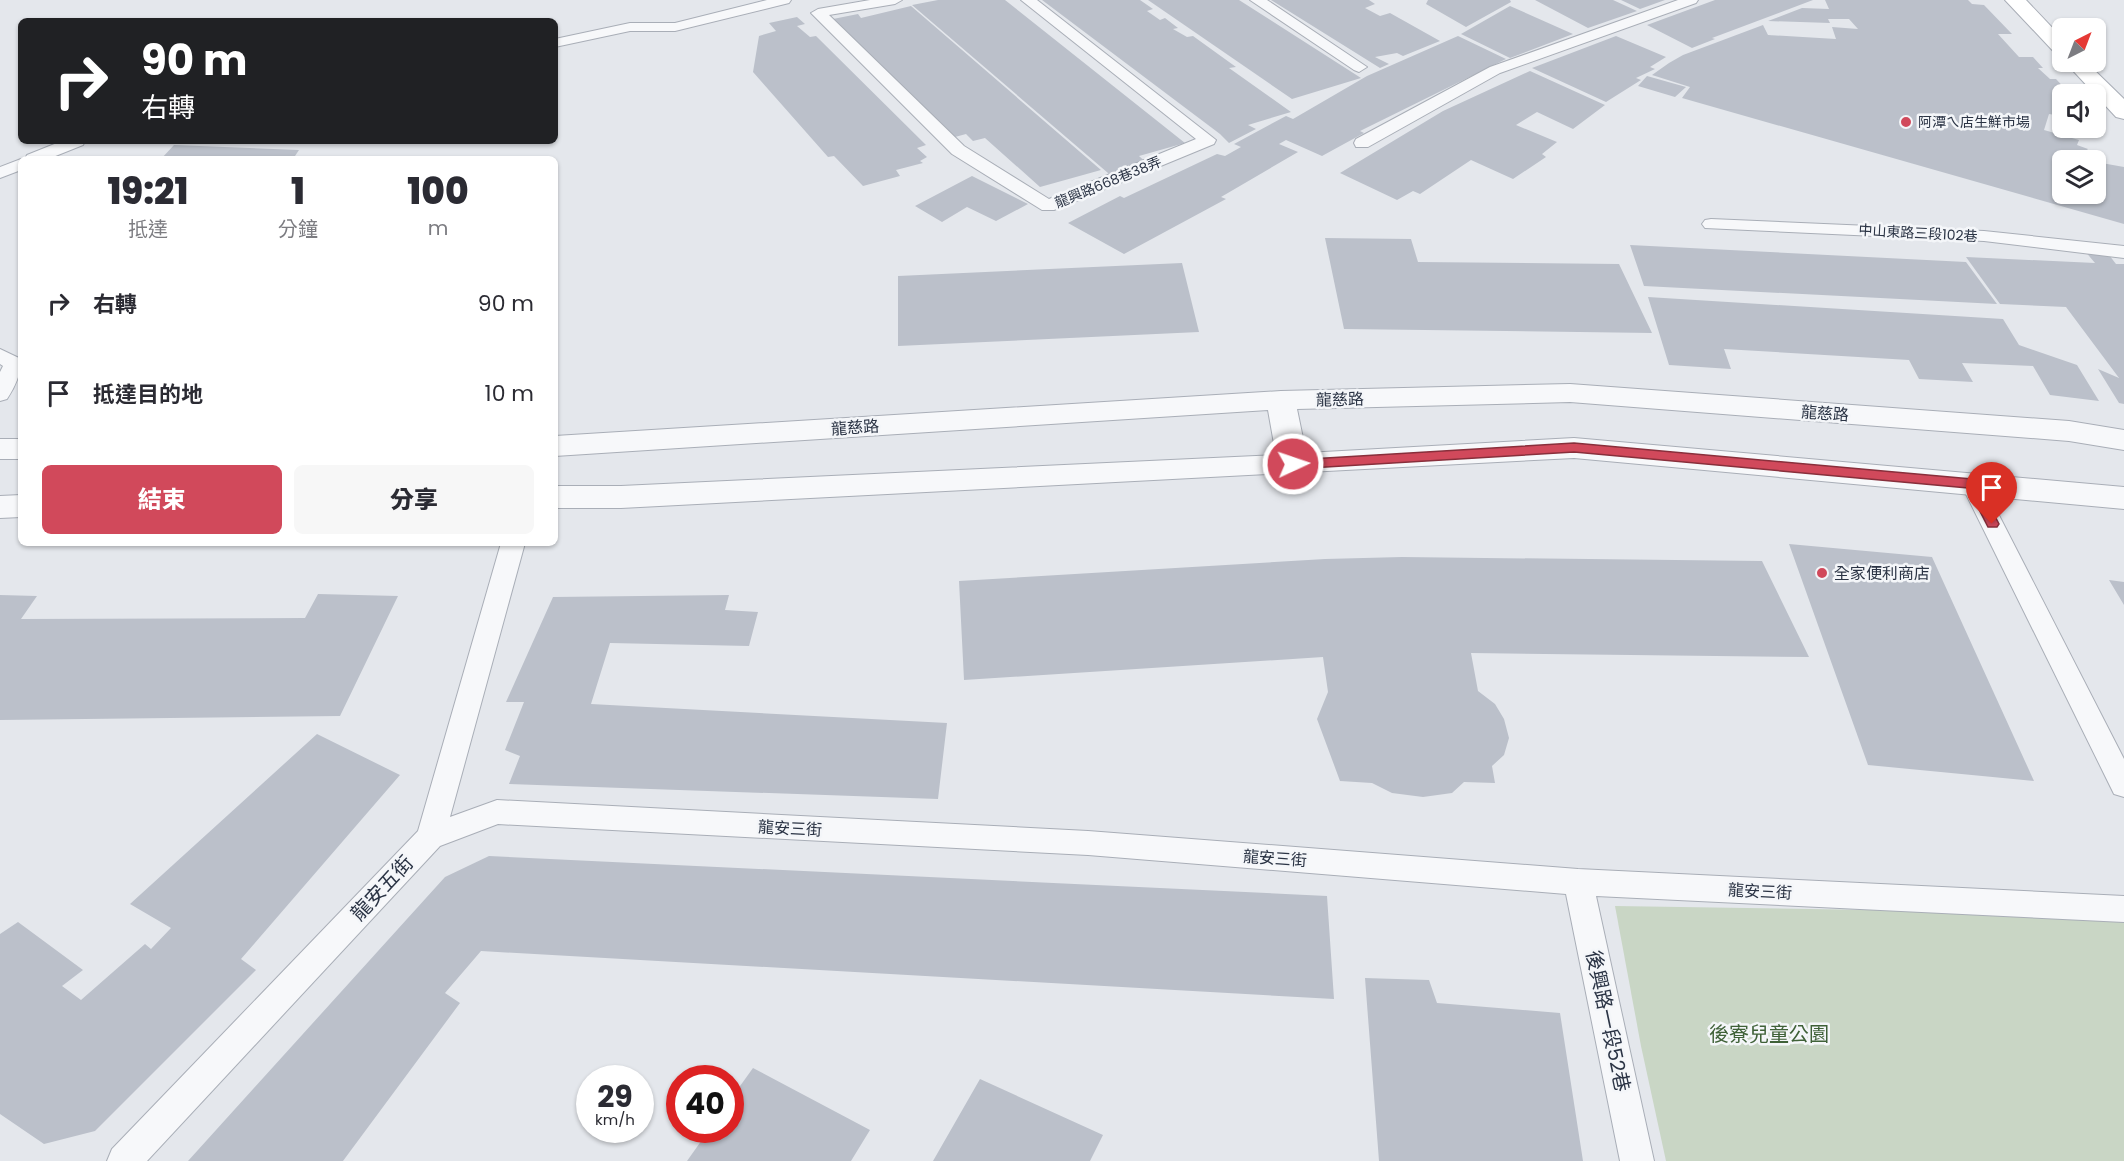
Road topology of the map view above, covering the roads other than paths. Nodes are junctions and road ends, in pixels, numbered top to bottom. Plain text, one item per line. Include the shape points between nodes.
1 (784, 0) edge
2 (895, 0) edge
3 (1028, 0) edge
4 (1257, 0) edge
5 (1689, 0) edge
6 (2015, 0) edge
7 (2052, 39) edge
8 (558, 42) edge
9 (1359, 67) dead end
10 (2085, 72) edge
11 (2124, 112) edge
12 (1362, 143) dead end
13 (70, 144) edge
14 (40, 156) edge
15 (18, 165) edge
16 (0, 173) edge
17 (1711, 224) dead end
18 (2124, 252) edge
19 (0, 355) edge
20 (0, 394) edge
21 (1281, 400) junction
22 (2124, 440) edge
23 (558, 446) edge
24 (0, 449) edge
25 (18, 449) edge
26 (1293, 464) junction
27 (1972, 484) junction
28 (558, 497) edge
29 (2124, 498) edge
30 (18, 506) edge
31 (0, 507) edge
32 (512, 546) edge
33 (2124, 786) edge
34 (430, 837) junction
35 (1578, 882) junction
36 (2124, 909) edge
37 (124, 1161) edge
38 (1637, 1161) edge

1 - 8 lane via 675,27 630,27
2 - 3 lane, 龍興路668巷38弄 via 818,13 958,150 1048,206 1208,140
4 - 9 lane
5 - 12 lane via 1496,70
6 - 7 main road
10 - 11 main road
13 - 14 lane
15 - 16 lane
17 - 18 lane, 中山東路三段102巷 via 1983,236
19 - 20 lane via 14,364
21 - 22 street, 龍慈路 via 1570,393 2057,430
21 - 23 street, 龍慈路
21 - 26 street
24 - 25 street
26 - 27 street via 1574,447
26 - 28 street
27 - 29 street
27 - 33 lane
30 - 31 street
32 - 34 lane, 龍安五街
34 - 35 lane, 龍安三街 via 497,812 1088,843
34 - 37 lane, 龍安五街
35 - 36 lane, 龍安三街
35 - 38 lane, 後興路一段52巷

